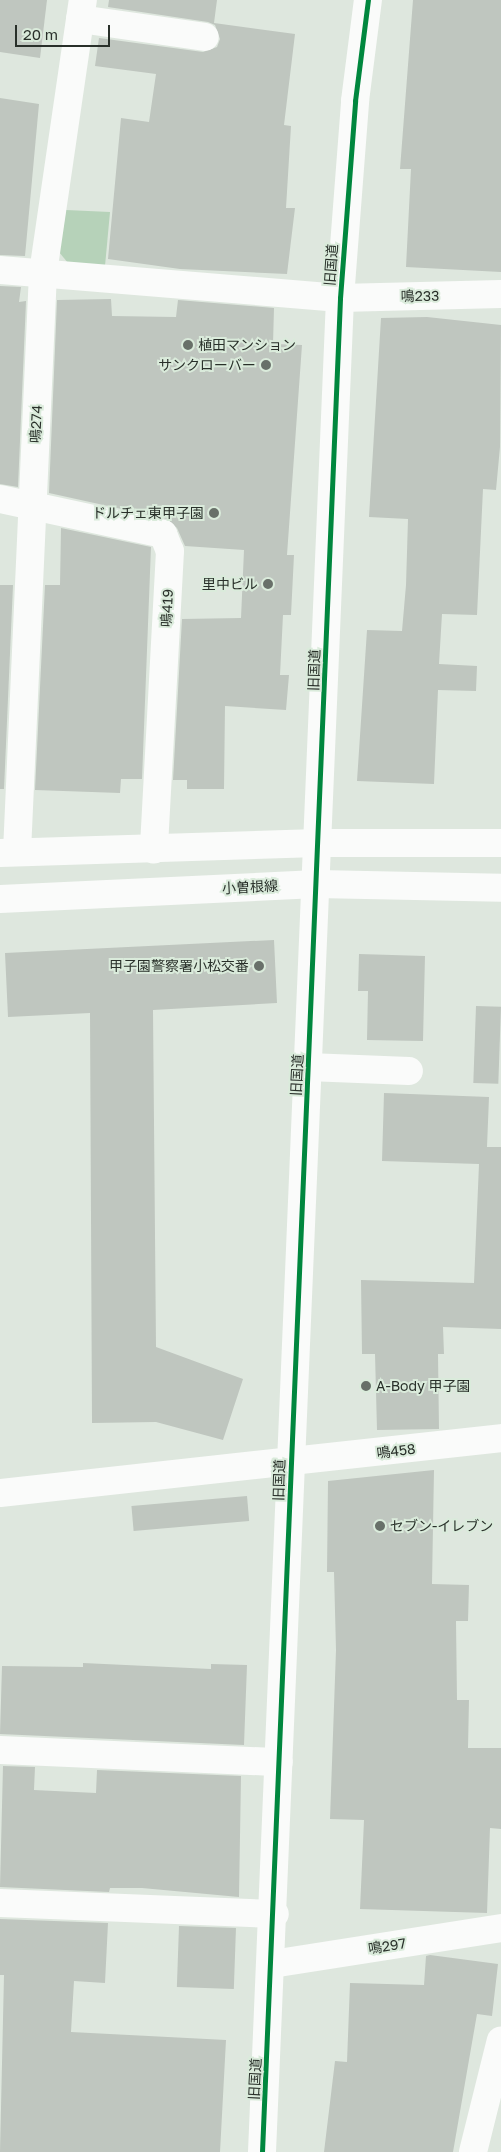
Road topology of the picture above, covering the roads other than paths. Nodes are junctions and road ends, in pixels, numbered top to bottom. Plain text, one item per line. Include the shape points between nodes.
1 (368, 0) edge
2 (81, 10) edge
3 (205, 37) dead end
4 (0, 270) edge
5 (43, 274) junction
6 (501, 294) edge
7 (340, 298) junction
8 (0, 499) edge
9 (32, 508) junction
10 (318, 843) junction
11 (501, 843) edge
12 (154, 850) junction
13 (8, 852) edge
14 (317, 884) junction
15 (501, 888) edge
16 (0, 899) edge
17 (308, 1067) junction
18 (409, 1072) dead end
19 (501, 1438) edge
20 (291, 1464) junction
21 (0, 1493) edge
22 (0, 1750) edge
23 (279, 1762) junction
24 (0, 1903) edge
25 (274, 1914) junction
26 (501, 1928) edge
27 (272, 1964) junction
28 (501, 2040) edge
29 (262, 2152) edge
30 (473, 2152) edge

1 - 7 street, 旧国道 via 355,101
2 - 3 street
2 - 5 street, 鳴274
4 - 5 street, 鳴233
5 - 7 street, 鳴233
5 - 9 street, 鳴274
6 - 7 street, 鳴233
7 - 10 street, 旧国道
8 - 9 street, 鳴419
9 - 12 street, 鳴419 via 163,534 170,551
9 - 13 street, 鳴274
10 - 11 street
10 - 12 street
10 - 14 street, 旧国道
12 - 13 street
14 - 15 street, 小曽根線
14 - 16 street, 小曽根線
14 - 17 street, 旧国道
17 - 18 street
17 - 20 street, 旧国道
19 - 20 street, 鳴458
20 - 21 street, 鳴458
20 - 23 street, 旧国道
22 - 23 street
23 - 25 street, 旧国道
24 - 25 street
25 - 27 street, 旧国道
26 - 27 street, 鳴297
27 - 29 street, 旧国道
28 - 30 street

